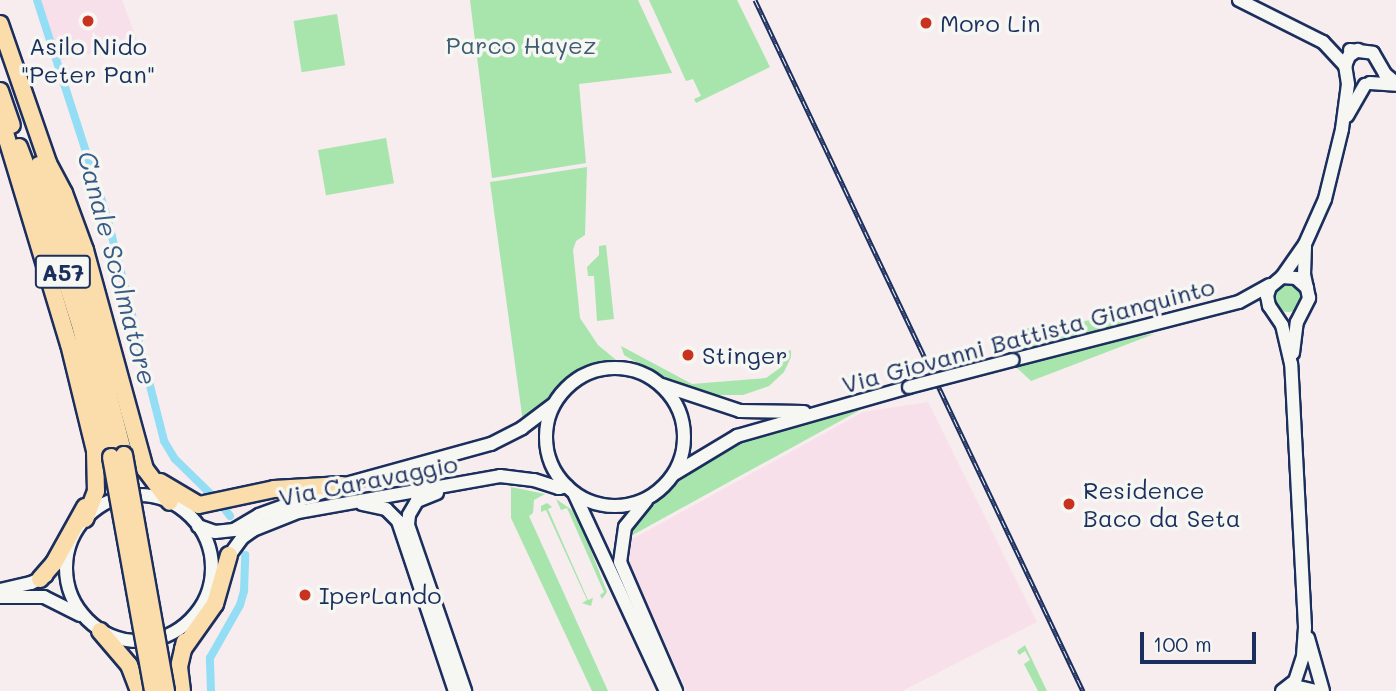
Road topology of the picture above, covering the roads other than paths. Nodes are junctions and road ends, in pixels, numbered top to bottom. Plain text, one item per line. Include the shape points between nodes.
1 (1240, 0) edge
2 (0, 24) edge
3 (1323, 42) junction
4 (0, 48) edge
5 (1358, 50) junction
6 (1381, 66) junction
7 (1346, 71) junction
8 (1368, 84) junction
9 (1396, 84) edge
10 (0, 91) edge
11 (0, 116) edge
12 (1342, 129) junction
13 (1305, 244) junction
14 (1277, 280) junction
15 (1307, 288) junction
16 (1239, 302) junction
17 (1274, 312) junction
18 (1303, 312) junction
19 (1291, 364) junction
20 (655, 381) junction
21 (558, 399) junction
22 (829, 409) junction
23 (118, 456) junction
24 (143, 461) junction
25 (97, 468) junction
26 (673, 474) junction
27 (477, 480) junction
28 (341, 485) junction
29 (570, 489) junction
30 (649, 497) junction
31 (170, 502) junction
32 (351, 502) junction
33 (85, 519) junction
34 (198, 526) junction
35 (71, 542) junction
36 (229, 555) junction
37 (40, 579) junction
38 (0, 589) edge
39 (209, 589) junction
40 (16, 591) junction
41 (0, 599) edge
42 (200, 608) junction
43 (86, 619) junction
44 (1305, 627) junction
45 (100, 631) junction
46 (183, 649) junction
47 (1286, 688) edge
48 (139, 691) edge
49 (153, 691) edge
50 (166, 691) edge
51 (182, 691) edge
52 (455, 691) edge
53 (464, 691) edge
54 (666, 691) edge
55 (676, 691) edge
56 (1316, 691) edge
57 (1323, 691) edge

1 - 3 main road
2 - 24 highway, A57 via 48,163 85,250
3 - 5 main road
3 - 7 main road
4 - 23 highway, A57 via 74,259
5 - 6 main road via 1373,53
5 - 7 main road via 1349,56
6 - 8 main road
6 - 9 main road
7 - 8 main road via 1355,83
7 - 12 main road, Via Giovanni Battista Gianquinto
8 - 9 main road
8 - 12 main road, Via Giovanni Battista Gianquinto via 1353,101
10 - 23 highway, A57 via 81,328
11 - 25 highway, A57 via 69,344
12 - 13 main road, Via Giovanni Battista Gianquinto via 1330,184
13 - 14 main road, Via Giovanni Battista Gianquinto
13 - 15 main road, Via Giovanni Battista Gianquinto
14 - 15 main road via 1296,278
14 - 16 main road, Via Giovanni Battista Gianquinto
14 - 17 main road via 1267,296
15 - 18 main road
16 - 17 main road, Via Giovanni Battista Gianquinto via 1257,302
16 - 22 main road, Via Giovanni Battista Gianquinto, bridge
17 - 18 main road via 1289,318
17 - 19 main road via 1286,335
18 - 19 main road via 1297,322
19 - 44 main road
20 - 21 main road via 636,372 607,369 579,379
20 - 22 main road, Via Giovanni Battista Gianquinto via 740,411
20 - 26 main road via 673,400 683,424 683,450
21 - 28 main road, Via Caravaggio via 532,422 491,444
21 - 29 main road via 546,439 554,470
22 - 26 main road, Via Giovanni Battista Gianquinto via 727,440
23 - 49 highway, A57, bridge
23 - 50 highway, A57, bridge
24 - 28 highway via 162,484 193,503 208,504 274,489
24 - 31 highway, A57
25 - 33 highway, A57 via 94,498
25 - 37 highway, A57 via 86,505
26 - 30 main road
27 - 29 main road, Via Caravaggio via 511,476
27 - 32 main road, Via Caravaggio
27 - 53 main road via 424,497 413,506 408,520
28 - 34 main road, Via Caravaggio via 259,515 227,532
29 - 30 main road via 592,502 611,506
29 - 54 main road
30 - 55 main road via 625,527 620,562
31 - 33 main road via 148,496 125,497 103,505
31 - 34 main road
32 - 36 main road, Via Caravaggio via 266,523 242,538
32 - 52 main road via 379,506 397,521
33 - 35 main road
34 - 39 main road via 211,556
35 - 37 main road via 57,567
35 - 43 main road via 67,580
36 - 39 main road, Via Caravaggio
36 - 46 highway via 215,604
37 - 40 main road
38 - 40 main road
39 - 42 main road
40 - 41 main road
40 - 43 main road via 53,599
42 - 45 main road via 179,629 151,640 127,640
42 - 46 highway
43 - 45 main road
44 - 47 main road via 1303,656 1295,681
44 - 57 main road
45 - 48 highway via 129,665
46 - 51 highway
47 - 56 main road

